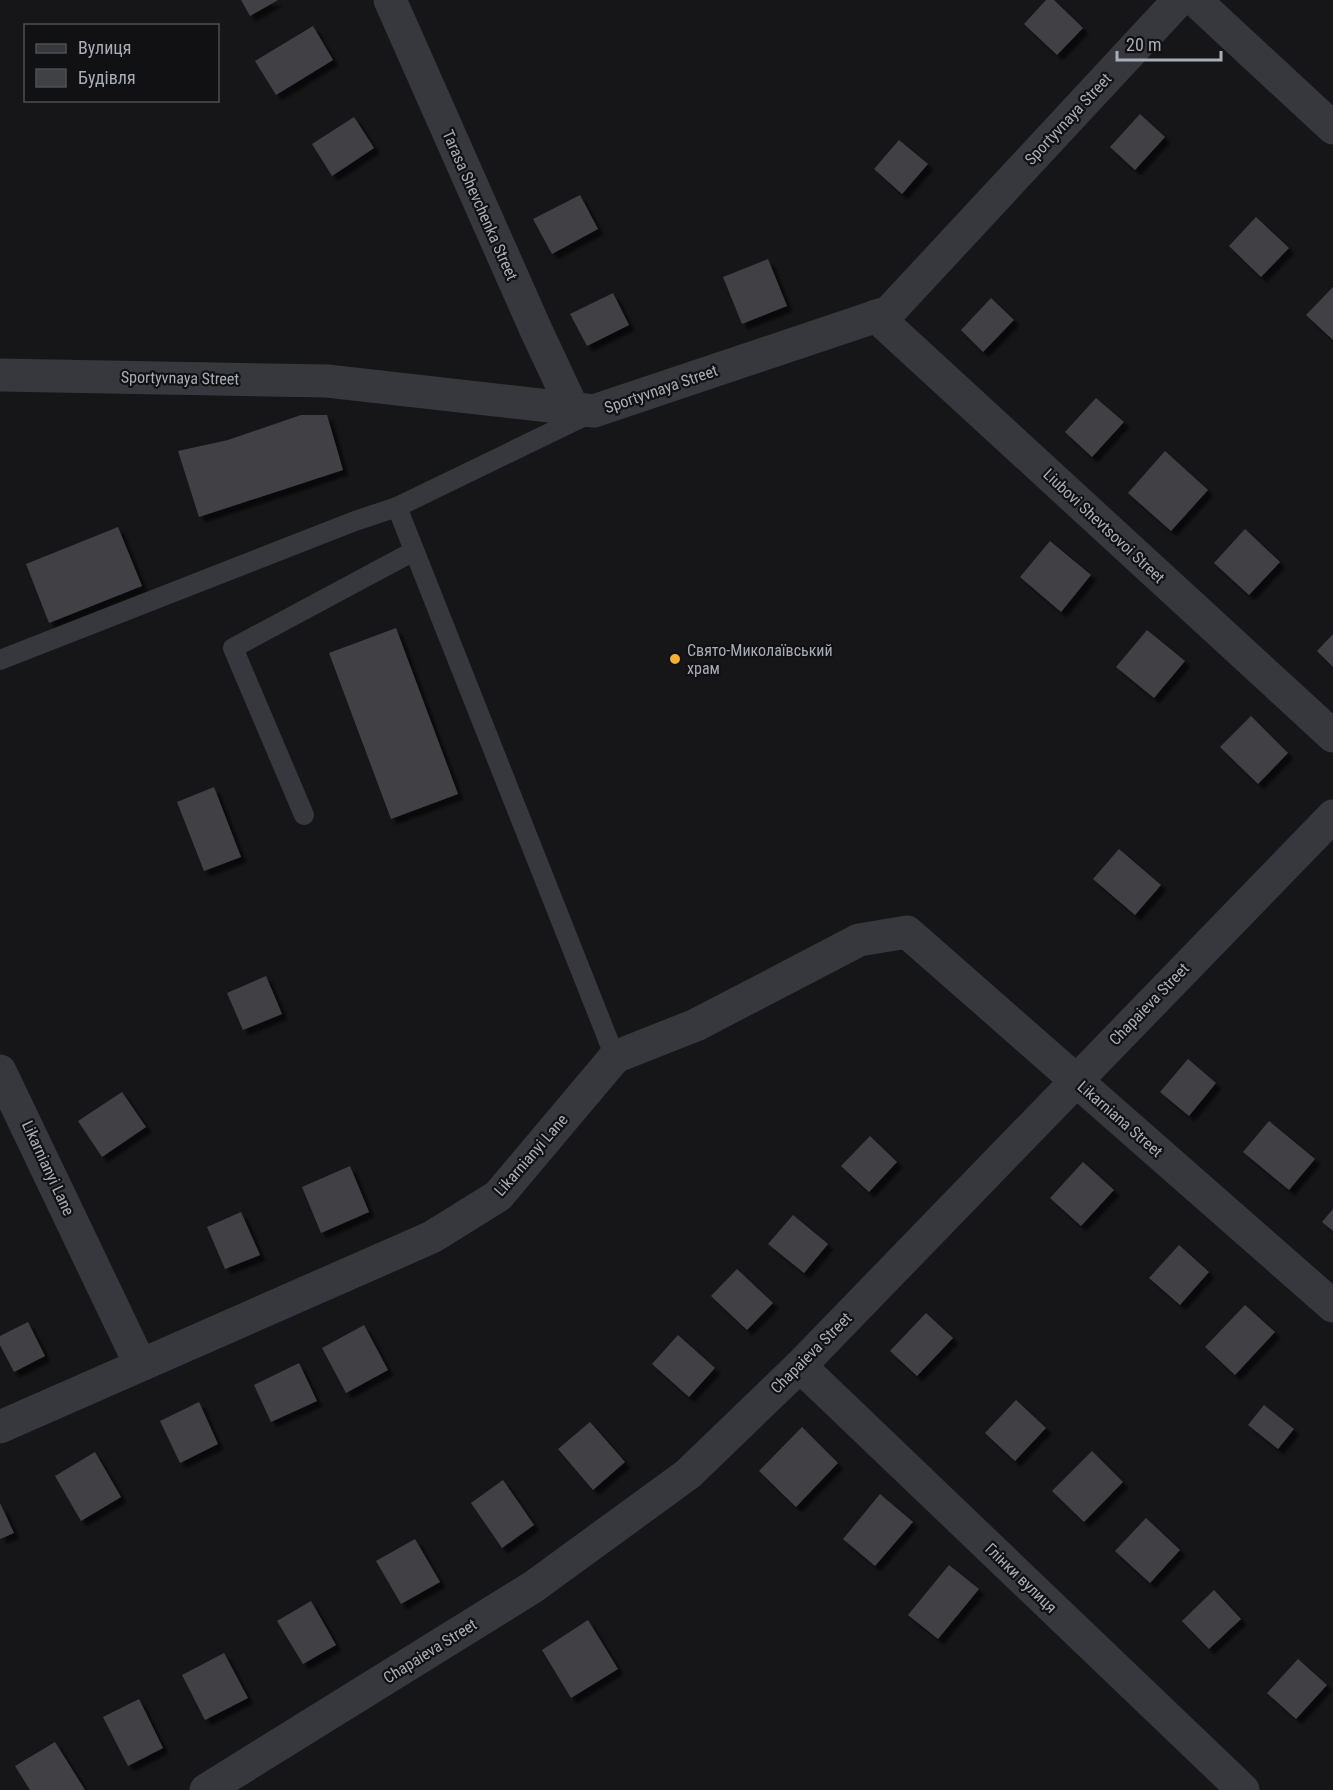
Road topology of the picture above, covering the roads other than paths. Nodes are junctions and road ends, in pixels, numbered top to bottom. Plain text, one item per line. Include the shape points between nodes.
1 (390, 0) edge
2 (1179, 0) edge
3 (1195, 0) edge
4 (1333, 128) edge
5 (876, 316) junction
6 (0, 375) edge
7 (584, 410) junction
8 (397, 507) junction
9 (414, 551) junction
10 (0, 660) edge
11 (1333, 736) edge
12 (304, 815) dead end
13 (1333, 816) edge
14 (907, 932) joint
15 (615, 1057) junction
16 (0, 1071) edge
17 (1075, 1080) junction
18 (1333, 1306) edge
19 (140, 1364) junction
20 (800, 1366) junction
21 (0, 1427) edge
22 (206, 1790) edge
23 (1243, 1790) edge

1 - 7 street, Tarasa Shevchenka Street via 536,330
2 - 5 street, Sportyvnaya Street via 889,312
3 - 4 street
5 - 7 street, Sportyvnaya Street
5 - 11 street, Liubovi Shevtsovoi Street
6 - 7 street, Sportyvnaya Street via 327,381
7 - 8 lane
8 - 9 lane
8 - 10 lane
9 - 12 lane via 233,648
9 - 15 lane
13 - 17 street, Chapaieva Street
14 - 15 street, Likarnianyi Lane via 858,940 696,1025
14 - 17 street, Likarniana Street
15 - 19 street, Likarnianyi Lane via 498,1196 432,1237
16 - 19 street, Likarnianyi Lane
17 - 18 street, Likarniana Street
17 - 20 street, Chapaieva Street
19 - 21 street, Likarnianyi Lane
20 - 22 street, Chapaieva Street via 688,1474 533,1587
20 - 23 street, Глінки вулиця

